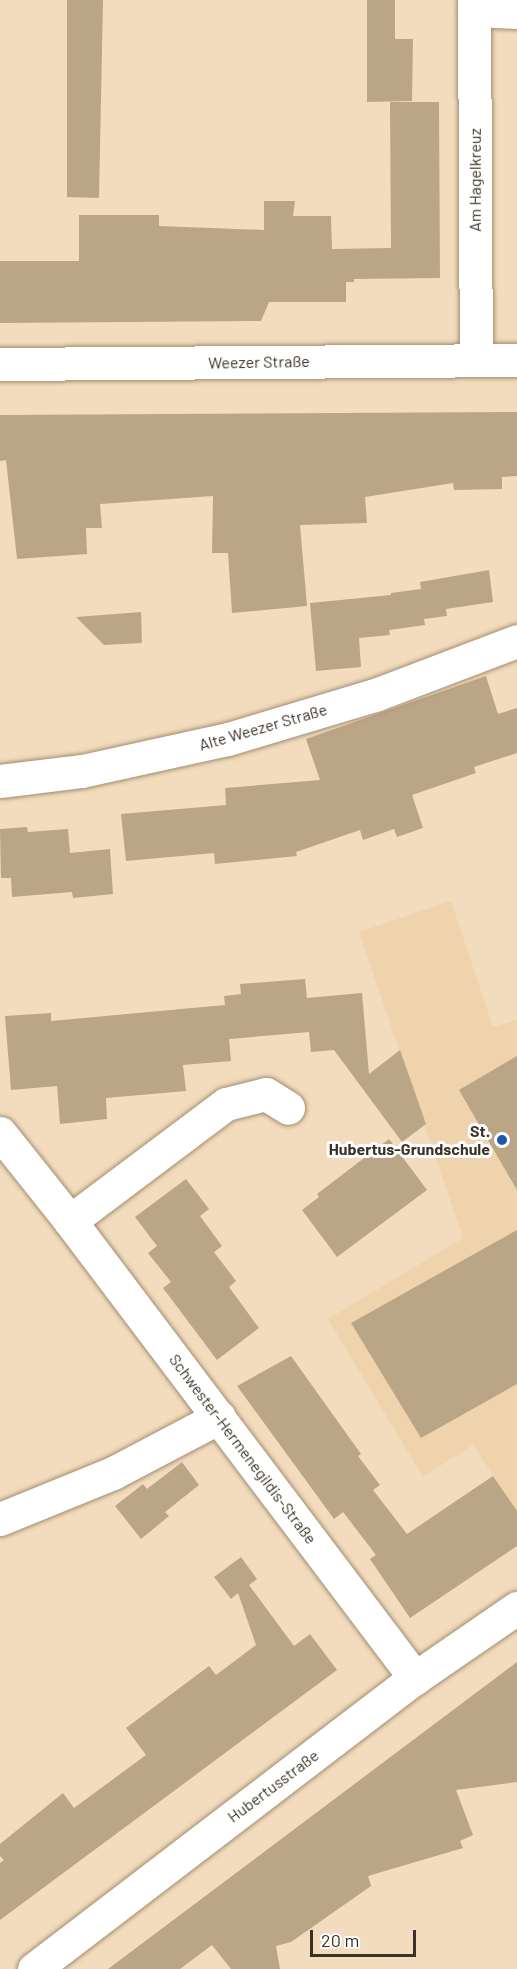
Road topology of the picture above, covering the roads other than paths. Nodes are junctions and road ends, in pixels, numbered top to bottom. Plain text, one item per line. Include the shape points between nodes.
1 (474, 5) edge
2 (517, 12) edge
3 (476, 360) junction
4 (517, 360) edge
5 (0, 364) edge
6 (517, 641) edge
7 (0, 781) edge
8 (288, 1108) dead end
9 (0, 1133) edge
10 (70, 1221) junction
11 (219, 1418) junction
12 (0, 1520) edge
13 (517, 1608) edge
14 (415, 1678) junction
15 (34, 1969) edge

1 - 2 street
1 - 3 street, Am Hagelkreuz
3 - 4 street, Weezer Straße
3 - 5 street, Weezer Straße
6 - 7 street, Alte Weezer Straße via 375,695 228,739 82,771
8 - 10 street via 266,1094 226,1104
9 - 10 street, Schwester-Hermenegildis-Straße
10 - 11 street, Schwester-Hermenegildis-Straße
11 - 12 street via 113,1473
11 - 14 street, Schwester-Hermenegildis-Straße
13 - 14 street, Hubertusstraße
14 - 15 street, Hubertusstraße

